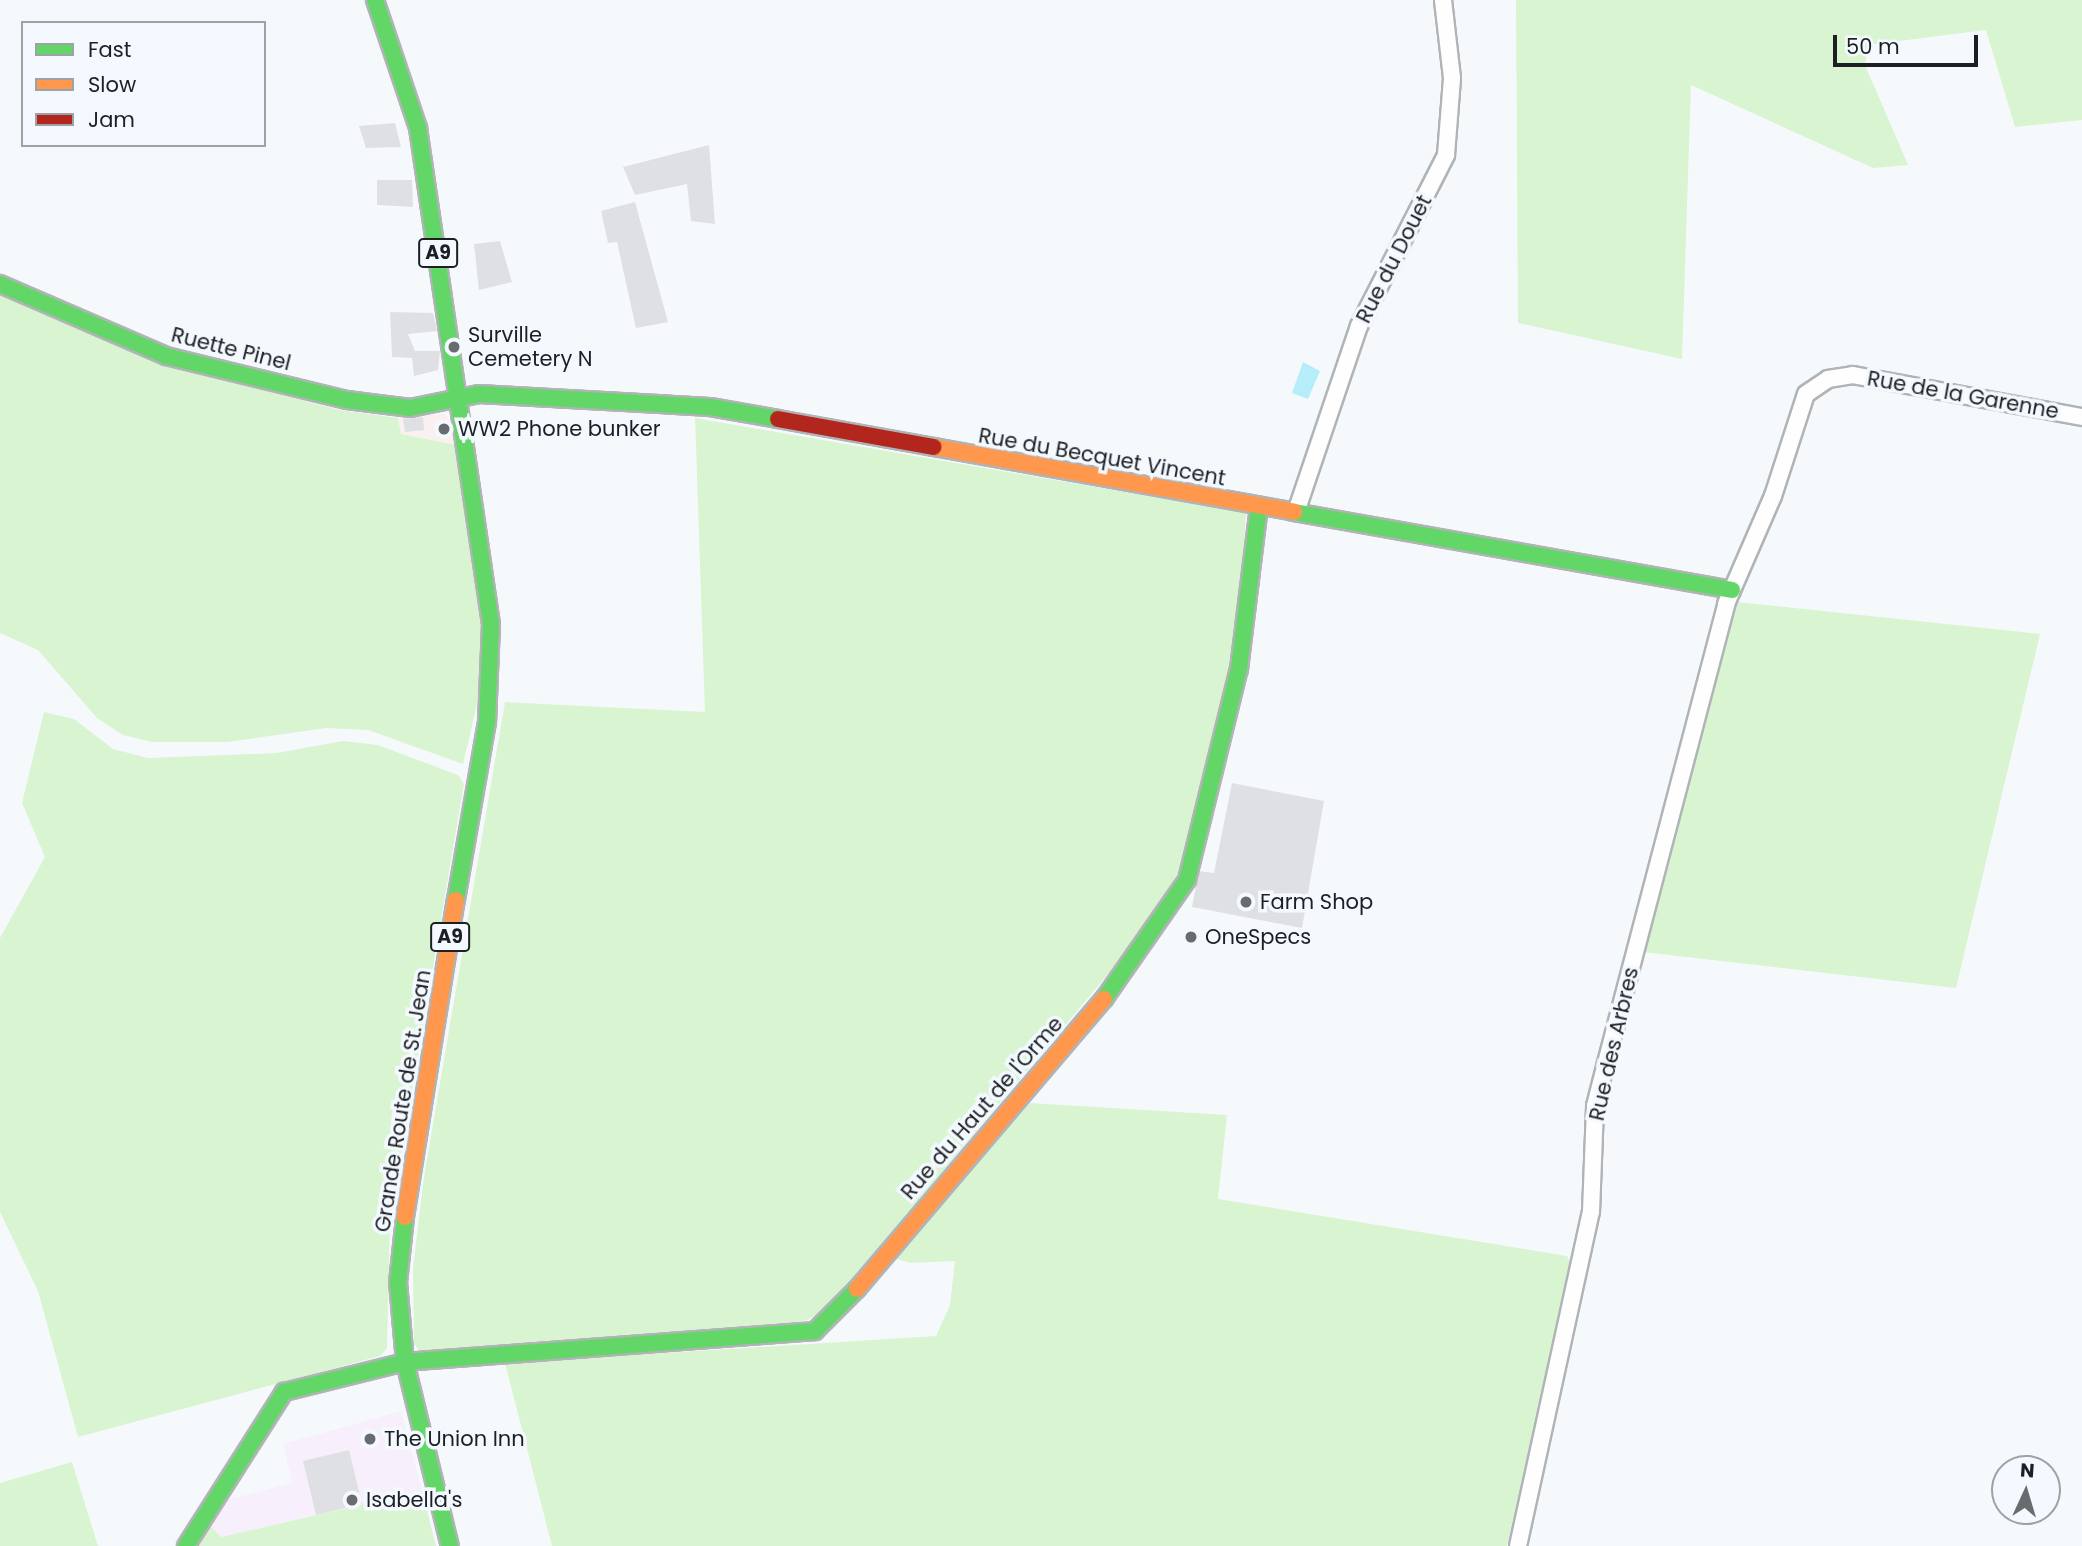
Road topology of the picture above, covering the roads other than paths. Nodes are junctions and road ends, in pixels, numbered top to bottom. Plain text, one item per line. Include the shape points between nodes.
1 (375, 0) edge
2 (1443, 0) edge
3 (0, 284) edge
4 (463, 399) junction
5 (2082, 417) edge
6 (1259, 506) junction
7 (1296, 512) junction
8 (1732, 590) junction
9 (405, 1362) junction
10 (186, 1546) edge
11 (450, 1546) edge
12 (1518, 1546) edge

1 - 4 street, Grande Route de St. Jean / A9 via 418,128
2 - 7 street, Rue du Douet via 1452,78 1446,155 1359,327
3 - 4 street, Ruette Pinel via 166,356 348,400 410,408
4 - 6 street, Rue du Becquet Vincent via 479,394 710,407
4 - 9 street, Grande Route de St. Jean / A9 via 493,670 410,1165 398,1282
5 - 8 street, Rue de la Garenne via 1853,375 1828,379 1805,394 1773,496
6 - 7 street, Rue du Becquet Vincent
6 - 9 street, Rue du Haut de l'Orme via 1239,669 1187,880 1122,978 834,1316 815,1331
7 - 8 street, Rue du Becquet Vincent
8 - 12 street, Rue des Arbres via 1595,1106 1591,1212
9 - 10 street, Rue du Haut de l'Orme via 284,1392
9 - 11 street, Grande Route de St. Jean / A9

